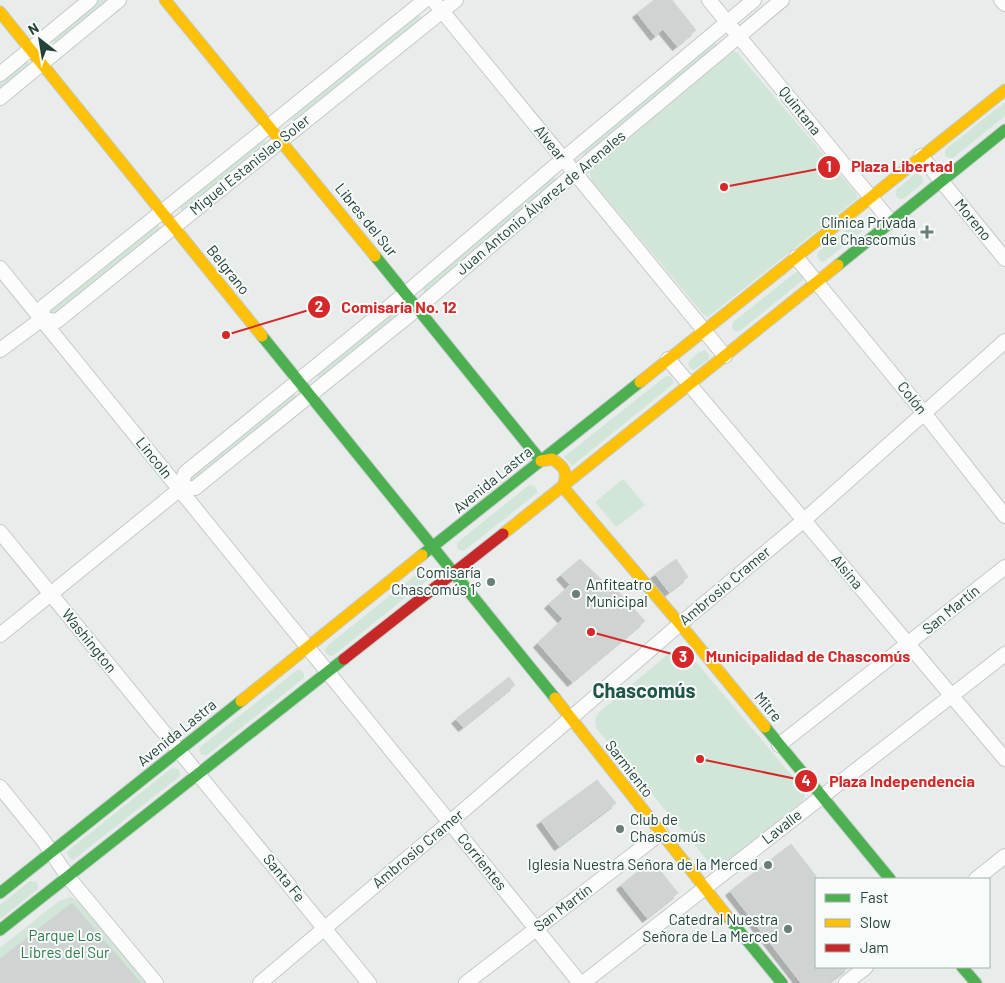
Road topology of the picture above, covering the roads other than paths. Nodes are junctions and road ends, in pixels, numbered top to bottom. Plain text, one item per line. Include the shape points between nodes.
1 (90, 0) edge
2 (119, 0) edge
3 (165, 0) edge
4 (425, 0) edge
5 (433, 0) edge
6 (456, 0) edge
7 (708, 0) edge
8 (754, 0) edge
9 (782, 0) edge
10 (1001, 0) edge
11 (1005, 4) edge
12 (442, 11) junction
13 (0, 12) edge
14 (726, 23) junction
15 (738, 36) junction
16 (30, 49) junction
17 (42, 64) junction
18 (0, 74) edge
19 (1005, 90) edge
20 (0, 98) edge
21 (269, 126) junction
22 (1005, 130) edge
23 (281, 141) junction
24 (921, 156) junction
25 (563, 159) junction
26 (575, 174) junction
27 (942, 181) junction
28 (870, 197) junction
29 (162, 211) junction
30 (891, 222) junction
31 (174, 227) junction
32 (796, 257) junction
33 (1005, 259) edge
34 (0, 268) edge
35 (817, 282) junction
36 (406, 293) junction
37 (418, 308) junction
38 (42, 319) junction
39 (703, 331) junction
40 (1005, 340) edge
41 (0, 350) edge
42 (725, 356) junction
43 (668, 359) junction
44 (299, 380) junction
45 (689, 385) junction
46 (311, 396) junction
47 (924, 413) junction
48 (541, 461) junction
49 (563, 487) junction
50 (180, 489) junction
51 (1005, 516) edge
52 (803, 521) junction
53 (0, 532) edge
54 (433, 547) junction
55 (1005, 567) edge
56 (454, 573) junction
57 (50, 594) junction
58 (680, 624) junction
59 (0, 634) edge
60 (908, 644) junction
61 (308, 648) junction
62 (1005, 654) edge
63 (328, 672) junction
64 (952, 695) junction
65 (571, 718) junction
66 (779, 745) junction
67 (179, 750) junction
68 (1005, 759) edge
69 (198, 774) junction
70 (0, 787) edge
71 (822, 796) junction
72 (450, 822) junction
73 (661, 833) junction
74 (51, 853) junction
75 (1005, 856) edge
76 (68, 877) junction
77 (889, 878) edge
78 (977, 878) edge
79 (704, 888) junction
80 (0, 894) edge
81 (324, 928) junction
82 (536, 929) junction
83 (0, 930) edge
84 (865, 968) edge
85 (963, 968) edge
86 (156, 983) edge
87 (260, 983) edge
88 (369, 983) edge
89 (466, 983) edge
90 (581, 983) edge
91 (782, 983) edge
92 (846, 983) edge
93 (976, 983) edge

1 - 16 street
2 - 17 street
3 - 21 main road, Libres del Sur
4 - 21 street, Miguel Estanislao Soler
5 - 12 street, Alvear
6 - 12 street, Miguel Estanislao Soler
7 - 14 street, Quintana
8 - 14 street, Juan Antonio Álvarez de Arenales
9 - 15 street, Juan Antonio Álvarez de Arenales
10 - 11 street
12 - 23 street, Miguel Estanislao Soler
12 - 25 street, Alvear
13 - 16 main road, Belgrano
14 - 15 street, Quintana
14 - 25 street, Juan Antonio Álvarez de Arenales
15 - 26 street, Juan Antonio Álvarez de Arenales
15 - 28 street, Quintana
16 - 17 main road, Belgrano
16 - 18 street
17 - 20 street
17 - 29 main road, Belgrano
19 - 24 main road, Avenida Lastra
21 - 23 main road, Libres del Sur
21 - 29 street, Miguel Estanislao Soler
22 - 27 main road
23 - 31 street, Miguel Estanislao Soler
23 - 36 main road, Libres del Sur
24 - 27 street, Moreno
24 - 28 main road, Avenida Lastra
25 - 26 street, Alvear
25 - 36 street, Juan Antonio Álvarez de Arenales
26 - 37 street, Juan Antonio Álvarez de Arenales
26 - 39 street, Alvear
27 - 30 main road
27 - 33 street, Moreno
28 - 30 street, Quintana
28 - 32 main road, Avenida Lastra
29 - 31 main road, Belgrano
29 - 38 street, Miguel Estanislao Soler via 43,307
30 - 35 main road
31 - 38 street, Miguel Estanislao Soler via 57,321
31 - 44 main road, Belgrano
32 - 35 street, Colón
32 - 39 main road, Avenida Lastra
34 - 38 street, Lincoln
35 - 42 main road
35 - 47 street, Colón
36 - 37 main road, Libres del Sur
36 - 44 street, Juan Antonio Álvarez de Arenales
37 - 46 street, Juan Antonio Álvarez de Arenales
37 - 48 main road, Libres del Sur
38 - 41 street, Miguel Estanislao Soler
38 - 50 street, Lincoln
39 - 42 street, Alvear
39 - 43 main road, Avenida Lastra
40 - 47 street, Ambrosio Cramer
42 - 45 main road
43 - 45 street, Alsina
43 - 48 main road, Avenida Lastra
44 - 46 main road, Belgrano
44 - 50 street, Juan Antonio Álvarez de Arenales via 185,473
45 - 49 main road
45 - 52 street, Alsina
46 - 50 street, Juan Antonio Álvarez de Arenales via 196,488
46 - 54 main road, Belgrano
47 - 51 street, Colón
47 - 52 street, Ambrosio Cramer
48 - 49 main road via 538,470 544,482 553,489
48 - 49 main road via 552,459 562,467 567,478
48 - 54 main road, Avenida Lastra
49 - 56 main road
49 - 58 main road, Mitre
50 - 57 street, Juan Antonio Álvarez de Arenales
50 - 61 street, Lincoln
52 - 58 street, Ambrosio Cramer
52 - 60 street, Alsina
53 - 57 street, Washington
54 - 56 main road, Belgrano
54 - 61 main road, Avenida Lastra
55 - 60 street, San Martín
56 - 63 main road
56 - 65 main road, Sarmiento
57 - 59 street, Juan Antonio Álvarez de Arenales
57 - 67 street, Washington
58 - 65 street, Ambrosio Cramer
58 - 66 main road, Mitre
60 - 64 street, Alsina
60 - 66 street, San Martín
61 - 63 street, Lincoln
61 - 67 main road, Avenida Lastra
62 - 64 street, Lavalle
63 - 69 main road
63 - 72 street, Corrientes
64 - 68 street, Alsina
64 - 71 street, Lavalle
65 - 72 street, Ambrosio Cramer
65 - 73 main road, Sarmiento
66 - 71 main road, Mitre
67 - 69 street, Washington
67 - 74 main road, Avenida Lastra
69 - 76 main road
69 - 81 street, Santa Fe
70 - 74 street
71 - 77 main road, Mitre
71 - 79 street, Lavalle
72 - 81 street, Ambrosio Cramer
72 - 82 street, Corrientes
73 - 79 main road, Sarmiento
73 - 82 street, San Martín
74 - 76 street
74 - 80 main road, Avenida Lastra
75 - 78 street
76 - 83 main road
76 - 86 street
79 - 90 street, Lavalle
79 - 91 main road, Sarmiento
81 - 87 street, Ambrosio Cramer
81 - 88 street, Santa Fe
82 - 89 street, San Martín
82 - 90 street, Corrientes
84 - 92 street
85 - 93 main road

